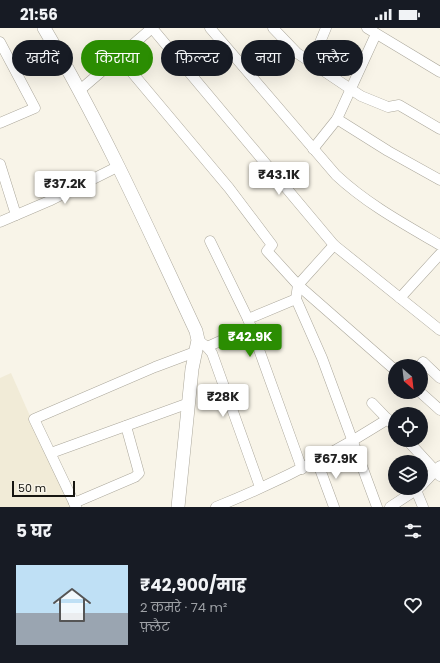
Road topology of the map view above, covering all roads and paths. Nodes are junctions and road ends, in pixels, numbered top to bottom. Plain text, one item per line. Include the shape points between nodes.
1 (44, 28) edge
2 (152, 28) edge
3 (210, 28) edge
4 (274, 28) edge
5 (326, 28) edge
6 (367, 28) edge
7 (376, 34) junction
8 (138, 40) edge
9 (321, 40) edge
10 (0, 42) edge
11 (303, 57) edge
12 (440, 72) edge
13 (97, 76) edge
14 (135, 76) edge
15 (330, 76) edge
16 (80, 90) junction
17 (350, 90) junction
18 (336, 119) junction
19 (0, 122) edge
20 (440, 129) edge
21 (313, 148) junction
22 (0, 164) edge
23 (119, 166) junction
24 (439, 176) edge
25 (16, 214) junction
26 (0, 222) edge
27 (210, 241) dead end
28 (334, 245) junction
29 (440, 245) edge
30 (440, 254) edge
31 (298, 285) junction
32 (400, 298) junction
33 (296, 300) junction
34 (250, 323) junction
35 (440, 330) edge
36 (200, 346) junction
37 (388, 364) edge
38 (428, 367) edge
39 (440, 378) edge
40 (428, 399) edge
41 (189, 403) junction
42 (372, 403) dead end
43 (440, 410) edge
44 (388, 419) edge
45 (388, 425) edge
46 (126, 426) junction
47 (353, 442) junction
48 (414, 447) edge
49 (51, 453) junction
50 (317, 461) junction
51 (302, 469) junction
52 (439, 472) edge
53 (428, 481) edge
54 (260, 488) junction
55 (408, 495) edge
56 (420, 495) edge
57 (75, 505) edge
58 (178, 507) edge
59 (216, 507) edge
60 (334, 507) edge
61 (377, 507) edge
62 (390, 507) edge
63 (423, 507) edge

1 - 16 street
2 - 8 street
2 - 28 street
3 - 21 street
4 - 11 street
5 - 9 street
6 - 7 street
7 - 12 street
7 - 17 street
10 - 19 street via 35,108
13 - 16 street
14 - 31 street via 229,188 272,245 267,251
15 - 17 street
16 - 23 street
17 - 18 street
17 - 20 street via 388,107 399,105
18 - 21 street
18 - 24 street via 388,151
21 - 29 street via 350,188 387,214
22 - 25 street
23 - 25 street via 49,201
23 - 36 street via 196,331
25 - 26 street
27 - 34 street
28 - 31 street
28 - 32 street
30 - 32 street
31 - 33 street
31 - 37 street
32 - 35 street
33 - 34 street
33 - 47 street via 322,358
34 - 36 street
34 - 51 street
36 - 41 street
36 - 49 street via 34,419
36 - 54 street via 212,353
38 - 39 street
40 - 43 street
41 - 46 street
41 - 58 street
42 - 44 street
45 - 47 street
46 - 49 street
46 - 57 street via 139,473
47 - 50 street
47 - 61 street
48 - 52 street
49 - 57 street
50 - 51 street
50 - 60 street
51 - 54 street
52 - 53 street
54 - 59 street
55 - 62 street
56 - 63 street

